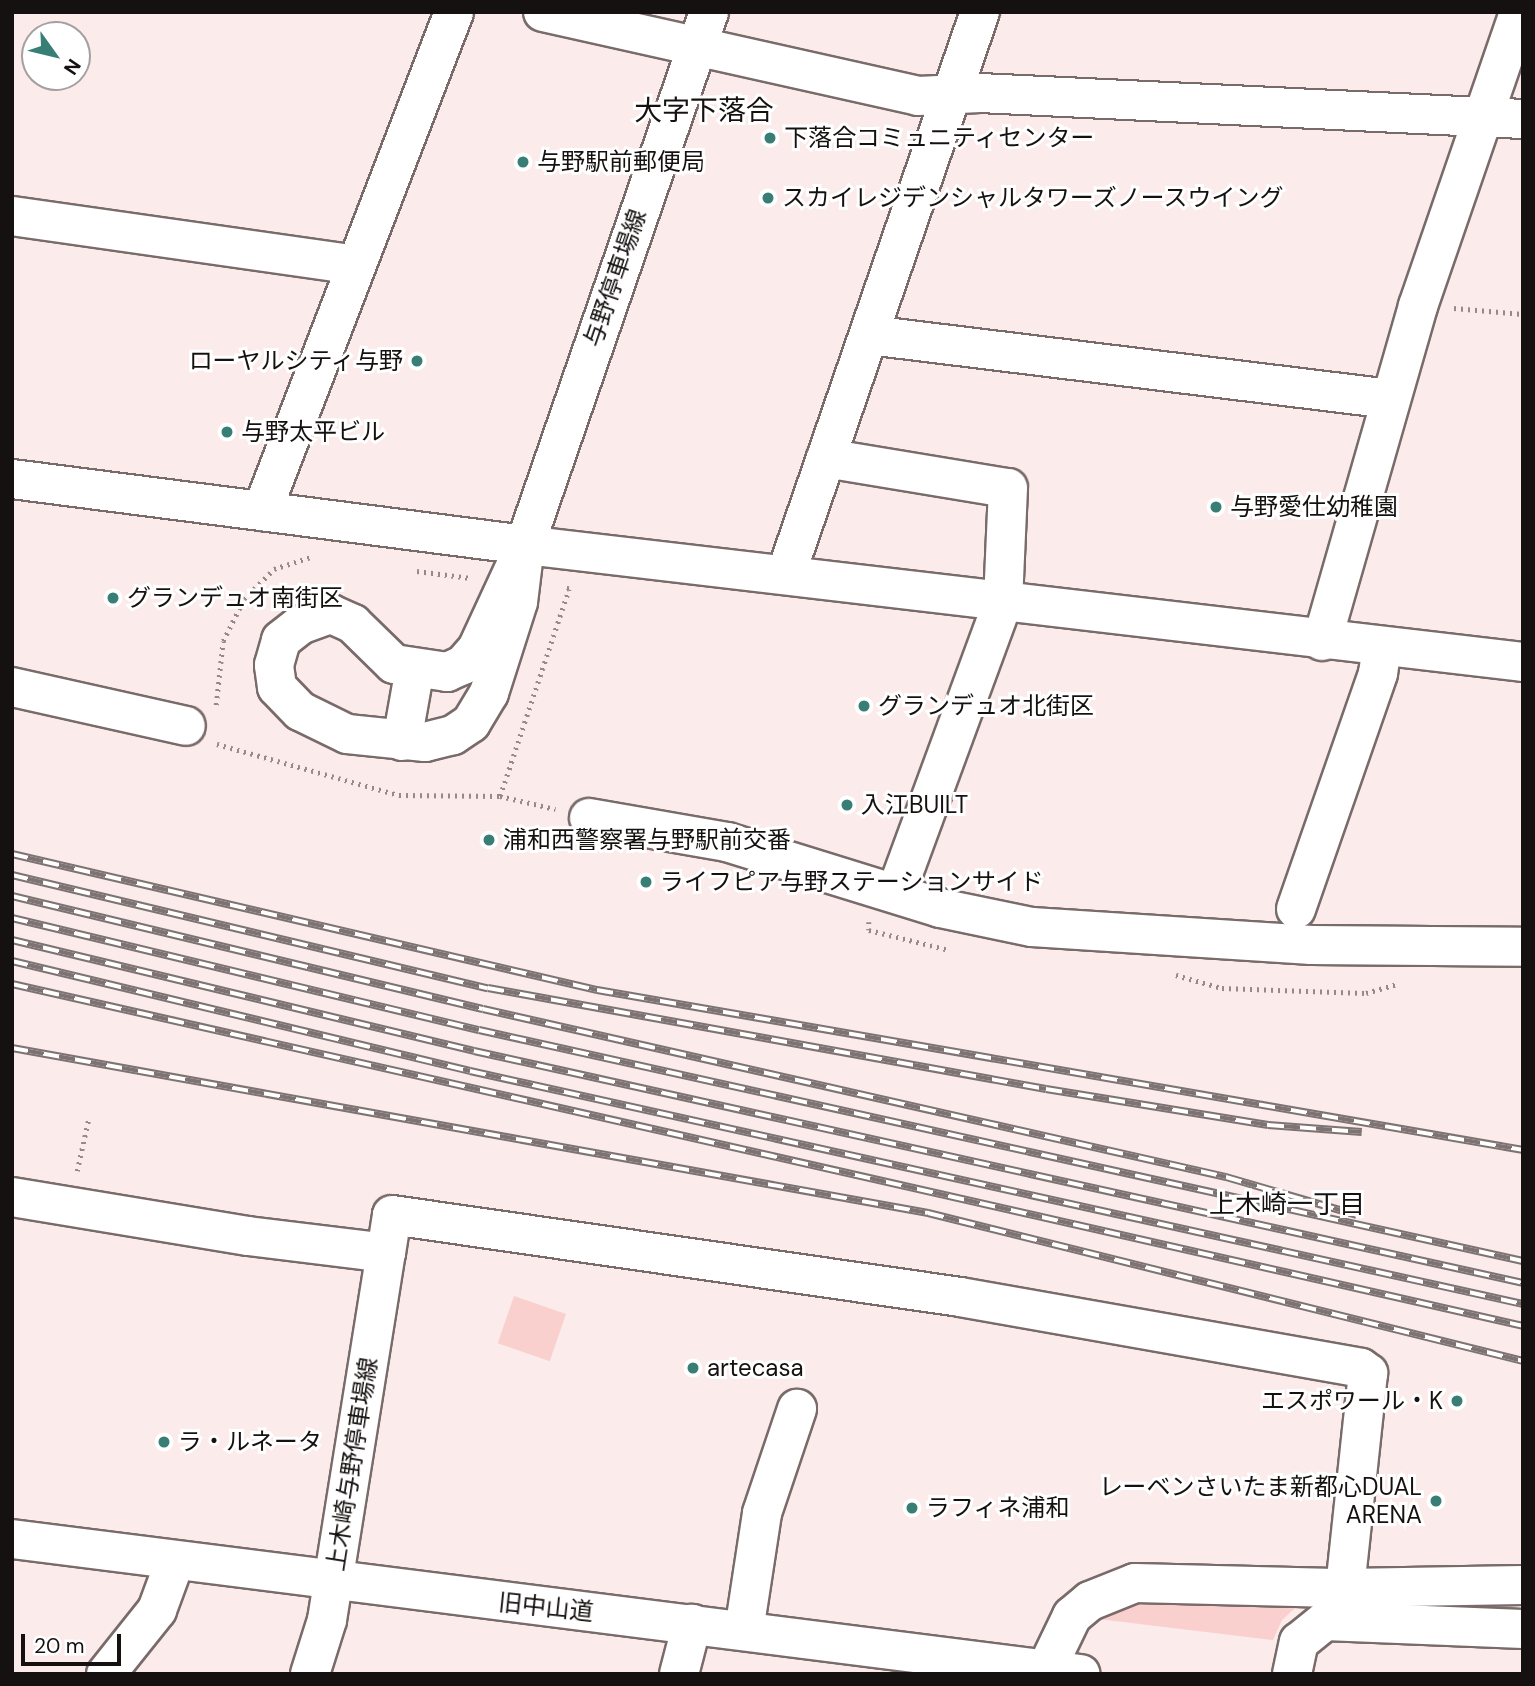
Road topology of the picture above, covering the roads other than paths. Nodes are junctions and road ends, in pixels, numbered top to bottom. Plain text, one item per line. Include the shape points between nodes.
1 (454, 12) edge
2 (543, 12) edge
3 (980, 12) edge
4 (1519, 12) edge
5 (701, 28) edge
6 (949, 96) junction
7 (1482, 115) junction
8 (1523, 119) edge
9 (12, 216) edge
10 (355, 265) junction
11 (869, 335) junction
12 (1390, 399) junction
13 (826, 458) junction
14 (12, 479) edge
15 (262, 511) junction
16 (525, 545) junction
17 (786, 574) junction
18 (1003, 602) junction
19 (1322, 642) junction
20 (1382, 648) junction
21 (1523, 662) edge
22 (415, 668) junction
23 (12, 687) edge
24 (186, 726) dead end
25 (402, 741) junction
26 (589, 818) road end
27 (896, 893) junction
28 (1296, 909) dead end
29 (1523, 947) edge
30 (12, 1197) edge
31 (386, 1253) junction
32 (797, 1409) dead end
33 (12, 1539) edge
34 (175, 1560) junction
35 (333, 1582) junction
36 (1523, 1585) edge
37 (1345, 1588) junction
38 (692, 1624) junction
39 (1523, 1629) edge
40 (744, 1631) junction
41 (1064, 1672) edge
42 (106, 1674) edge
43 (310, 1674) edge
44 (679, 1674) edge
45 (1292, 1674) edge

1 - 10 street
2 - 5 street
3 - 6 street
4 - 7 street
5 - 6 street via 918,96
5 - 16 street, 与野停車場線
6 - 7 street via 980,93
6 - 11 street
7 - 8 street
7 - 12 street
9 - 10 street
10 - 15 street
11 - 12 street
11 - 13 street
12 - 19 street
13 - 17 street
13 - 18 street via 1008,488
14 - 15 street
15 - 16 street
16 - 17 street
16 - 22 street via 477,649 463,665 447,672
16 - 25 street via 518,602 489,693 471,723 453,735 425,742
17 - 18 street
18 - 19 street
18 - 27 street
19 - 20 street
20 - 21 street
20 - 28 street via 1378,673
22 - 25 street
22 - 25 street via 394,664 353,624 331,614 300,625 281,640 274,665 277,687 300,711 347,734
23 - 24 street
26 - 27 street via 727,842
27 - 29 street via 990,920 1078,934 1430,950
30 - 31 street via 248,1236
31 - 35 street, 上木崎与野停車場線
31 - 37 street, 上木崎与野停車場線 via 392,1214 960,1297 1362,1368 1368,1373
32 - 40 street via 762,1513
33 - 34 street, 旧中山道
34 - 35 street, 旧中山道
34 - 42 street via 157,1610
35 - 38 street, 旧中山道
35 - 43 street, 上木崎与野停車場線
36 - 37 street
37 - 41 street via 1135,1583 1090,1601 1072,1616
38 - 40 street, 旧中山道
38 - 44 street
39 - 45 street via 1325,1621 1299,1642
40 - 41 street, 旧中山道

